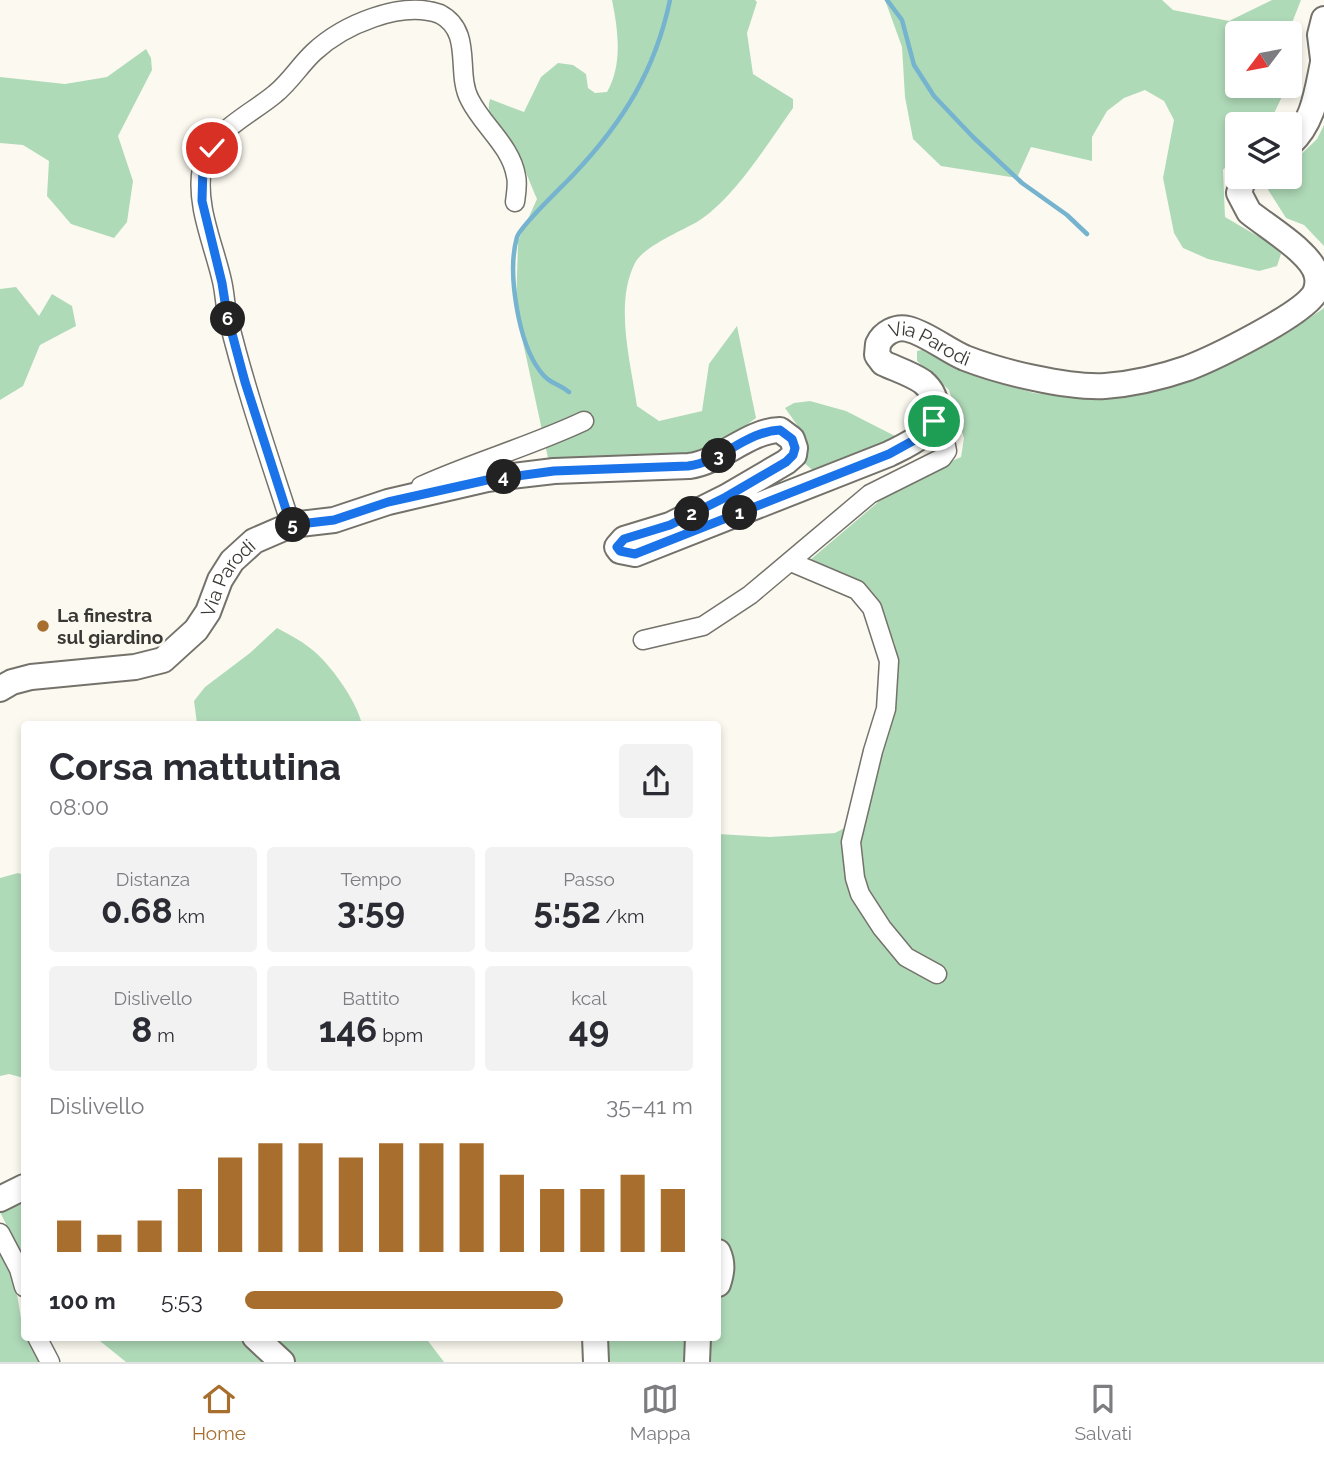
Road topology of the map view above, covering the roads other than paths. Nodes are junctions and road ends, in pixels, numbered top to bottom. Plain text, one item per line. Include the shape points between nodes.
1 (1324, 19) edge
2 (1324, 59) edge
3 (1302, 130) edge
4 (1240, 189) edge
5 (516, 202) dead end
6 (584, 421) dead end
7 (926, 432) junction
8 (388, 502) junction
9 (291, 525) junction
10 (791, 562) junction
11 (643, 640) dead end
12 (0, 690) edge
13 (937, 974) dead end
14 (21, 1188) edge
15 (0, 1199) edge
16 (0, 1233) edge
17 (21, 1276) edge
18 (39, 1341) edge
19 (259, 1341) edge
20 (595, 1341) edge
21 (698, 1341) edge
22 (50, 1362) edge
23 (282, 1362) edge
24 (596, 1362) edge
25 (697, 1362) edge

1 - 2 street via 1320,35
2 - 3 street via 1314,106
4 - 7 street, Via Parodi via 1249,212 1313,265 1317,287 1303,305 1201,363 1105,386 1024,375 966,358 912,330 894,330 881,338 877,355 883,363 922,381 932,393 935,414
5 - 9 street via 517,177 510,158 469,99 460,37 441,15 427,10 406,8 379,14 337,34 313,52 275,95 226,130 212,148 203,165 202,201 245,382
6 - 8 street
7 - 8 street, Via Parodi via 889,454 635,554 620,551 618,543 670,525 762,477 790,459 795,448 792,439 774,430 699,465 531,474
7 - 10 street via 940,434 946,442 942,458 870,494
8 - 9 street, Via Parodi via 334,520
9 - 12 street, Via Parodi via 254,541 232,561 196,630 163,660 22,678
10 - 11 street via 703,626
10 - 13 street via 857,590 872,608 889,661 886,709 851,842 855,878 860,894 906,957
14 - 15 street
16 - 17 street
18 - 22 street
19 - 23 street
20 - 24 street
21 - 25 street

